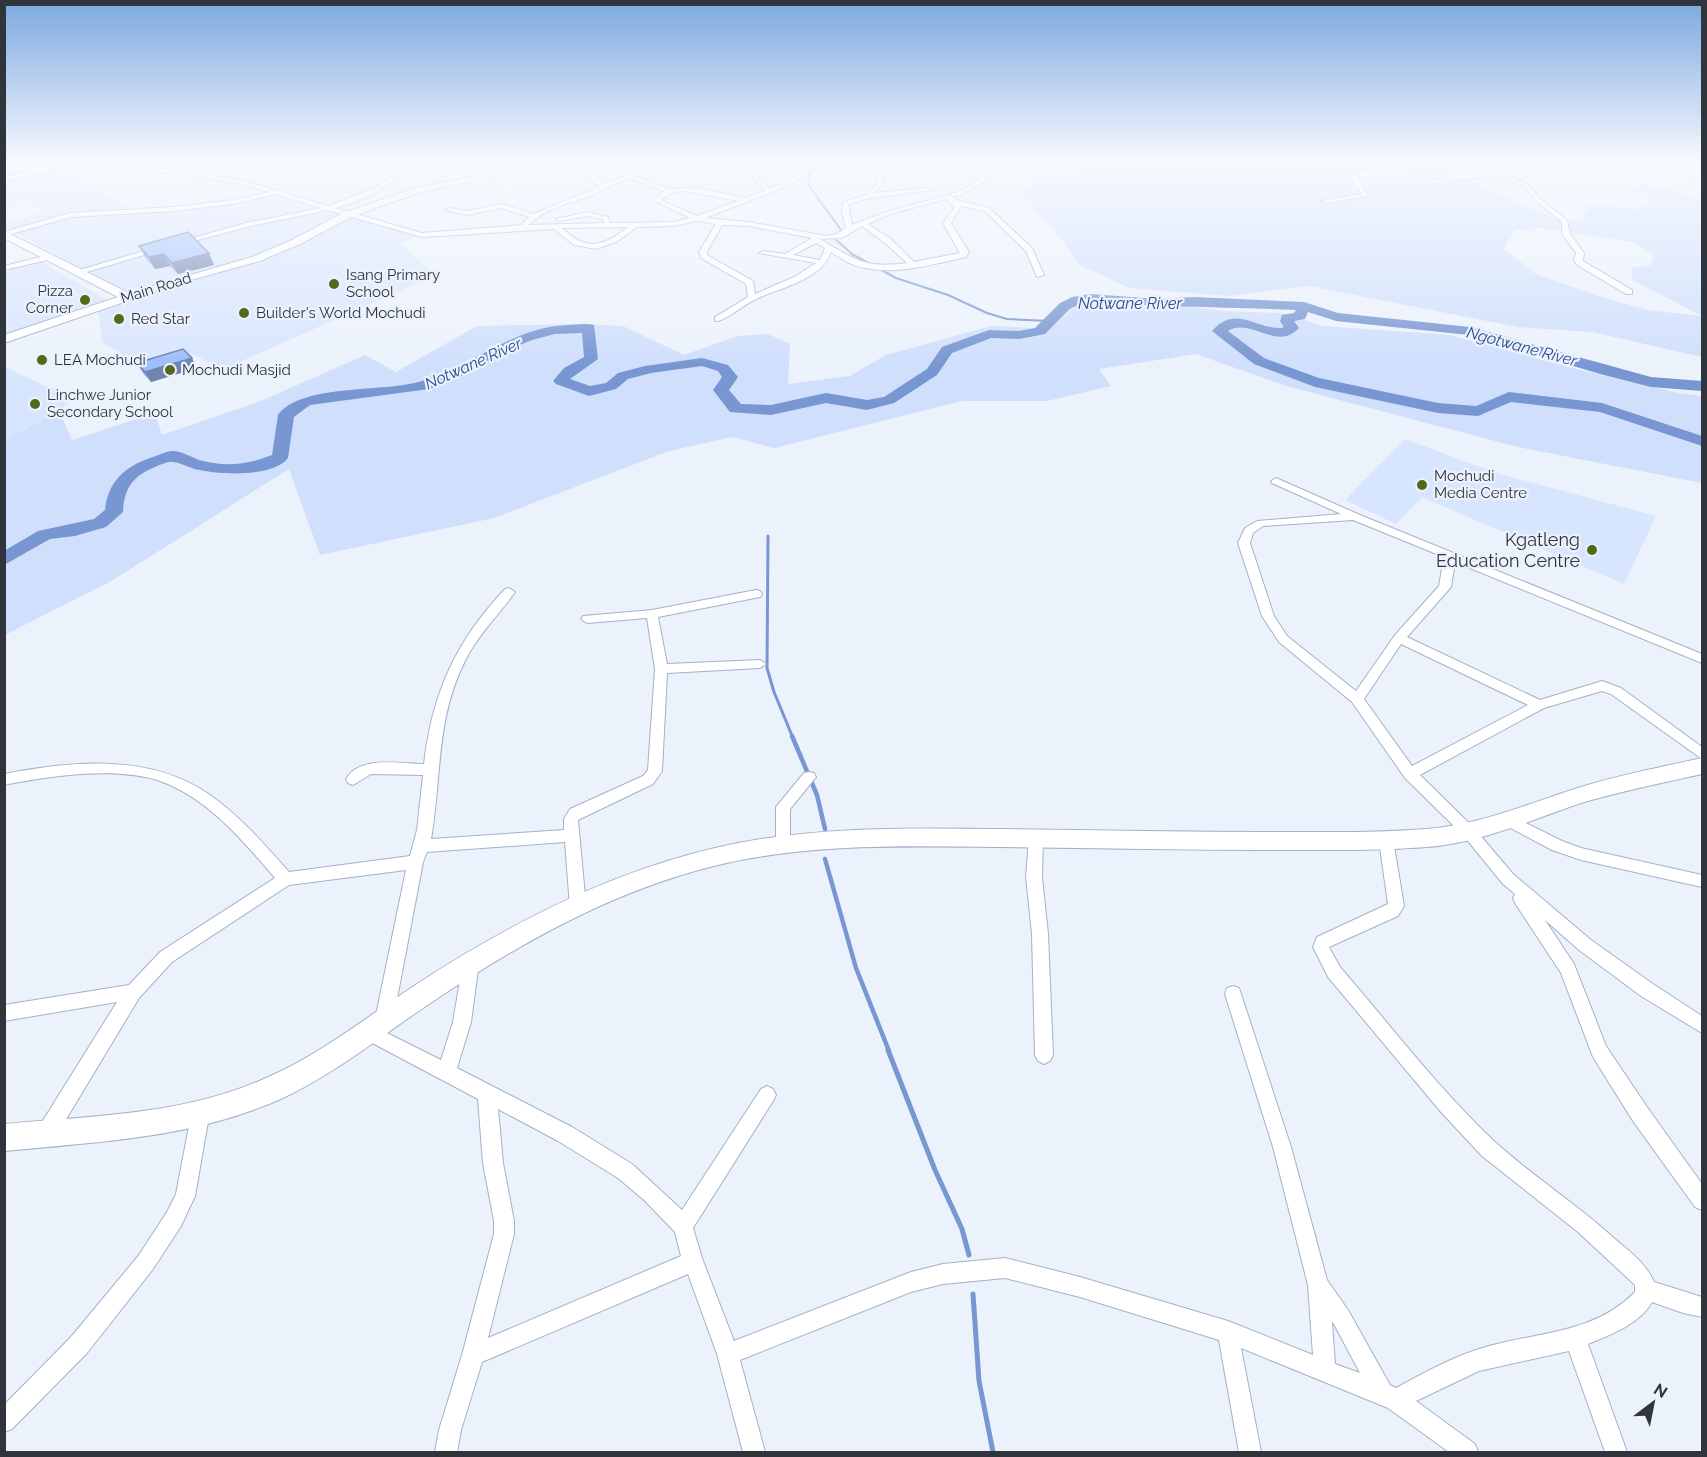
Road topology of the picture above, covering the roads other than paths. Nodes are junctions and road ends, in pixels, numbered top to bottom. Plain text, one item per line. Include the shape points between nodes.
1 (226, 231) edge
2 (317, 231) edge
3 (407, 231) edge
4 (473, 231) edge
5 (559, 231) edge
6 (628, 231) edge
7 (716, 231) edge
8 (777, 231) edge
9 (847, 231) edge
10 (873, 231) edge
11 (952, 231) edge
12 (1010, 231) edge
13 (1566, 231) edge
14 (5, 234) edge
15 (815, 239) junction
16 (827, 242) junction
17 (763, 253) dead end
18 (49, 257) junction
19 (785, 258) junction
20 (821, 262) junction
21 (911, 263) junction
22 (4, 268) edge
23 (77, 272) junction
24 (1040, 275) dead end
25 (750, 282) junction
26 (787, 283) junction
27 (1629, 292) dead end
28 (128, 297) junction
29 (752, 298) junction
30 (718, 319) dead end
31 (4, 339) edge
32 (1276, 482) dead end
33 (1356, 517) junction
34 (1450, 556) junction
35 (509, 592) dead end
36 (756, 594) dead end
37 (652, 614) junction
38 (587, 619) dead end
39 (1399, 638) junction
40 (1702, 659) edge
41 (760, 664) dead end
42 (661, 669) junction
43 (1357, 699) junction
44 (1539, 705) junction
45 (1702, 754) edge
46 (1702, 766) edge
47 (430, 770) junction
48 (1410, 774) junction
49 (809, 777) dead end
50 (353, 779) dead end
51 (4, 780) edge
52 (1508, 820) junction
53 (1468, 831) junction
54 (570, 836) junction
55 (1036, 838) junction
56 (1386, 840) junction
57 (783, 844) junction
58 (424, 846) junction
59 (416, 862) junction
60 (286, 879) junction
61 (1508, 879) junction
62 (1702, 881) edge
63 (578, 907) junction
64 (471, 963) junction
65 (133, 992) junction
66 (1233, 994) dead end
67 (4, 1013) edge
68 (1702, 1025) edge
69 (376, 1026) junction
70 (1044, 1055) dead end
71 (447, 1071) junction
72 (487, 1092) junction
73 (767, 1095) dead end
74 (200, 1116) junction
75 (46, 1134) junction
76 (4, 1138) edge
77 (1702, 1200) edge
78 (683, 1226) junction
79 (693, 1261) junction
80 (1318, 1285) junction
81 (1647, 1290) junction
82 (1702, 1307) edge
83 (1228, 1332) junction
84 (1575, 1338) junction
85 (728, 1354) junction
86 (473, 1355) junction
87 (1325, 1371) junction
88 (1389, 1396) junction
89 (4, 1421) edge
90 (446, 1452) edge
91 (754, 1452) edge
92 (1250, 1452) edge
93 (1467, 1452) edge
94 (1616, 1452) edge

1 - 23 street
2 - 28 street, Main Road via 256,259
3 - 4 street via 422,235
5 - 6 street via 582,245 601,247
7 - 25 street via 704,255
8 - 15 street
9 - 16 street
10 - 21 street
11 - 21 street via 965,253
12 - 24 street via 1029,250
13 - 27 street via 1580,253 1580,263
14 - 18 street
15 - 16 street
15 - 19 street
16 - 20 street via 829,252
16 - 21 street via 862,266
17 - 19 street
18 - 22 street
18 - 23 street
19 - 20 street
20 - 26 street
23 - 28 street
25 - 26 street
25 - 29 street
26 - 29 street
28 - 31 street, Main Road
29 - 30 street
32 - 33 street
33 - 34 street
33 - 43 street via 1261,523 1249,530 1244,543 1268,615 1283,639
34 - 39 street via 1445,587
34 - 40 street
35 - 47 street via 483,621 454,670
36 - 37 street
37 - 38 street
37 - 42 street
39 - 43 street
39 - 44 street
41 - 42 street
42 - 54 street via 655,771 648,780 574,813
43 - 48 street
44 - 45 street via 1606,687
44 - 48 street
46 - 52 street via 1604,788
47 - 50 street via 371,770
47 - 58 street
48 - 53 street
49 - 57 street via 783,807
51 - 60 street via 102,768 144,771 165,778 228,816
52 - 53 street
52 - 62 street via 1573,852
53 - 56 street
53 - 61 street
54 - 58 street
54 - 63 street
55 - 56 street
55 - 57 street via 868,837
55 - 70 street via 1034,877
56 - 81 street via 1396,906 1323,942 1323,953 1334,972 1447,1106 1489,1149 1593,1232 1632,1267
57 - 63 street via 672,869
58 - 59 street
59 - 60 street
59 - 69 street
60 - 65 street via 166,957
61 - 68 street via 1586,945
61 - 77 street via 1568,969 1599,1051
63 - 64 street
64 - 69 street
64 - 71 street via 462,1022
65 - 67 street
65 - 75 street
66 - 80 street via 1282,1147
69 - 71 street
69 - 74 street via 278,1087
71 - 72 street
72 - 78 street via 625,1171
72 - 86 street via 504,1234
73 - 78 street
74 - 75 street via 105,1131
74 - 89 street via 185,1196 174,1219 146,1262 79,1345
75 - 76 street
78 - 79 street
79 - 85 street
79 - 86 street
80 - 87 street
80 - 88 street
81 - 82 street
81 - 84 street via 1625,1316
83 - 85 street via 1005,1268 943,1274 911,1282
83 - 87 street
83 - 92 street
84 - 88 street via 1479,1360
84 - 94 street
85 - 91 street
86 - 90 street
87 - 88 street
88 - 93 street

